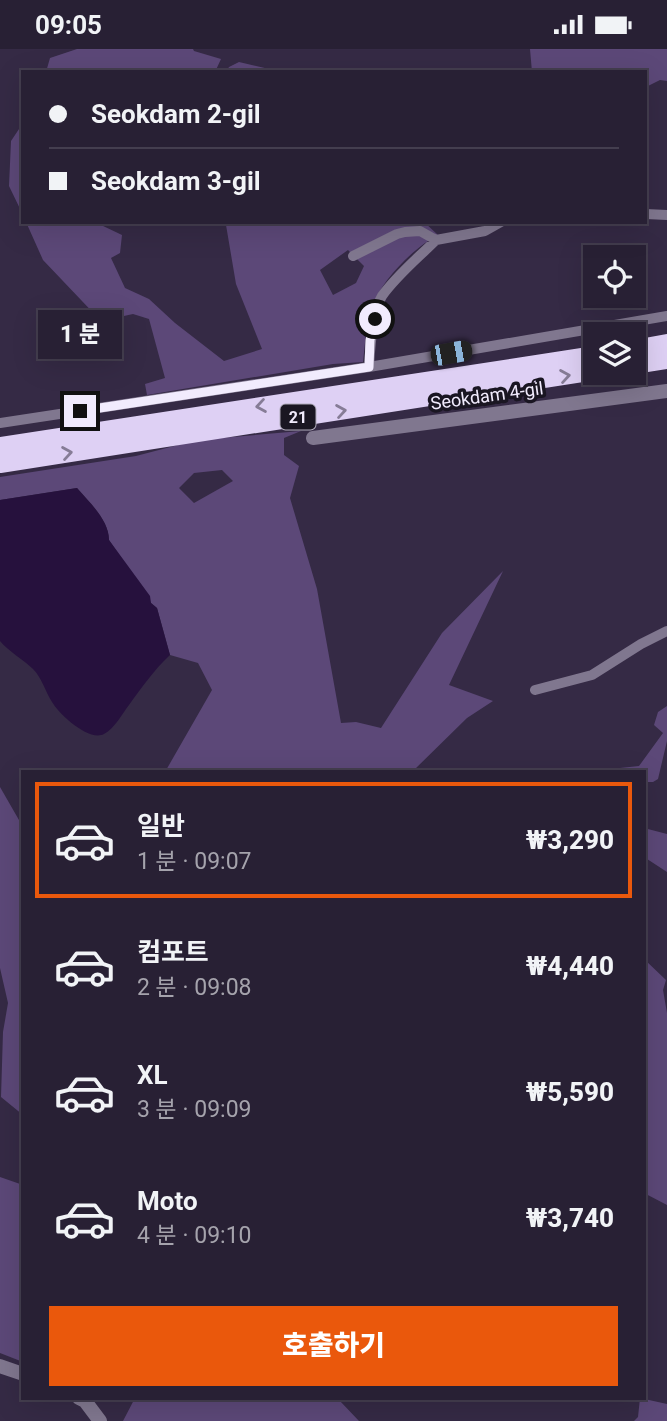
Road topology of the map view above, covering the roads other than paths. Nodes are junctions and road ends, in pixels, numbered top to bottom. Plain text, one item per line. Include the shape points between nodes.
1 (647, 214) edge
2 (667, 215) edge
3 (497, 224) edge
4 (436, 240) junction
5 (353, 256) dead end
6 (667, 316) edge
7 (667, 343) edge
8 (646, 347) edge
9 (583, 357) edge
10 (667, 360) edge
11 (646, 363) edge
12 (369, 367) junction
13 (583, 373) edge
14 (667, 391) edge
15 (0, 423) edge
16 (313, 438) dead end
17 (0, 446) edge
18 (0, 464) edge
19 (667, 631) edge
20 (535, 690) dead end
21 (0, 1366) edge
22 (21, 1373) edge
23 (83, 1400) edge
24 (100, 1421) edge

1 - 2 street
3 - 4 street via 485,231
4 - 5 street via 419,231 405,232
4 - 12 street via 380,299
6 - 12 street
7 - 8 highway
9 -> 17 highway, 21
10 - 11 highway
12 - 15 street
18 -> 13 highway, 21
14 - 16 street, Seokdam 4-gil
19 - 20 street via 592,675
21 - 22 street
23 - 24 street

